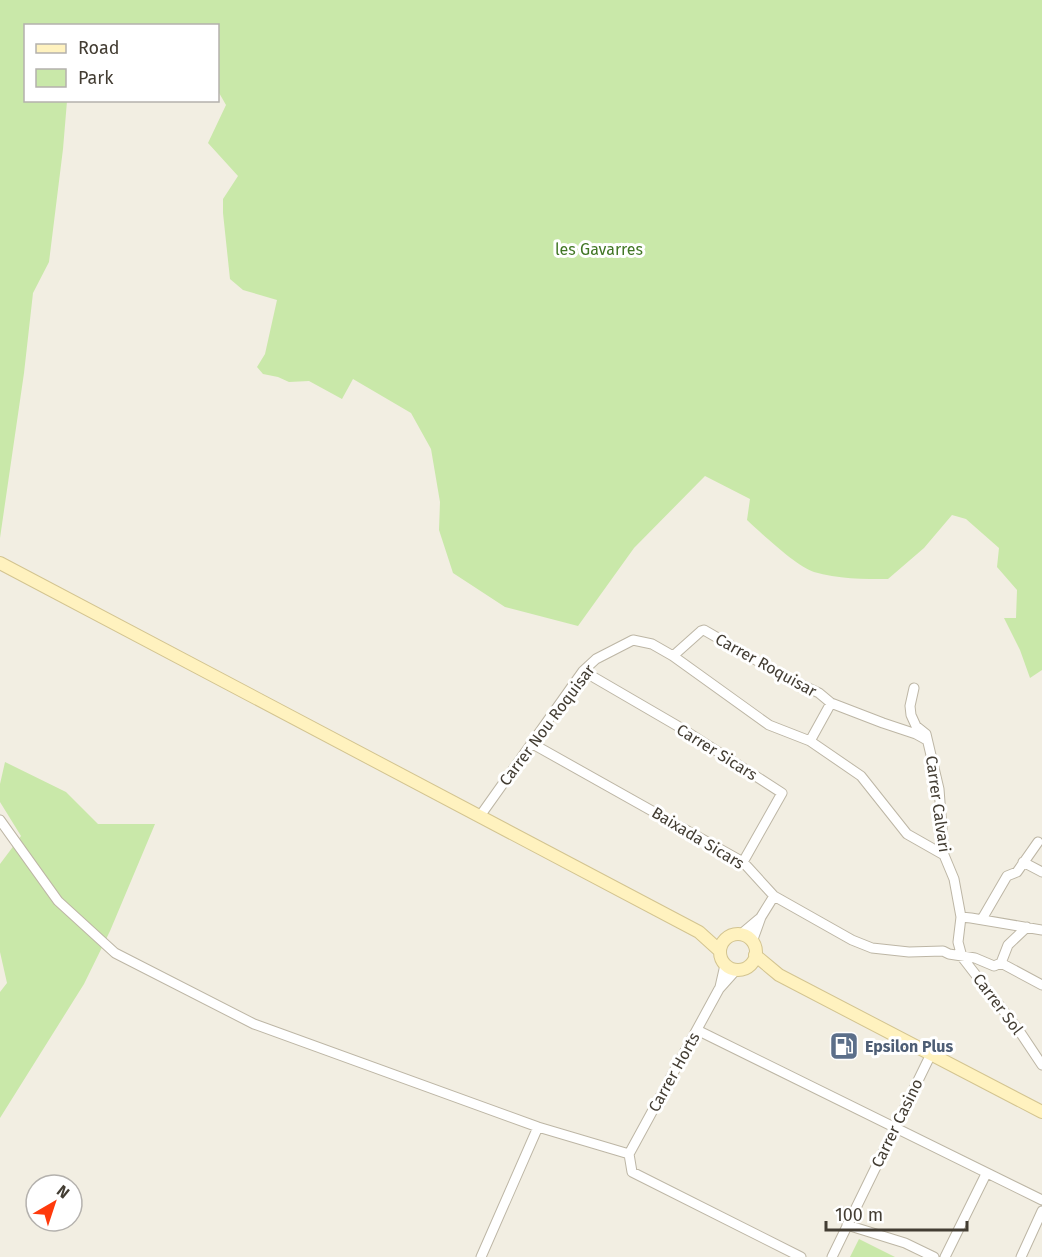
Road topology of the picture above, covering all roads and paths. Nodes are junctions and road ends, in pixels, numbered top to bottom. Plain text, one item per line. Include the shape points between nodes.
1 (0, 563) edge
2 (673, 656) junction
3 (583, 671) junction
4 (914, 688) dead end
5 (831, 704) junction
6 (928, 740) junction
7 (810, 741) junction
8 (531, 742) junction
9 (480, 816) junction
10 (0, 820) edge
11 (1038, 842) dead end
12 (944, 855) junction
13 (743, 862) junction
14 (1023, 862) junction
15 (1042, 872) edge
16 (774, 896) junction
17 (761, 917) junction
18 (960, 917) junction
19 (982, 919) junction
20 (1027, 927) junction
21 (1042, 930) edge
22 (699, 932) junction
23 (740, 935) junction
24 (727, 938) junction
25 (752, 942) junction
26 (958, 942) junction
27 (720, 951) junction
28 (944, 951) junction
29 (755, 955) junction
30 (962, 957) junction
31 (1001, 963) junction
32 (736, 967) junction
33 (779, 975) junction
34 (1042, 985) edge
35 (697, 1030) junction
36 (931, 1054) junction
37 (1042, 1065) edge
38 (1042, 1112) edge
39 (538, 1127) junction
40 (895, 1129) junction
41 (629, 1154) junction
42 (986, 1174) junction
43 (1042, 1200) edge
44 (1042, 1211) edge
45 (847, 1225) junction
46 (481, 1257) edge
47 (801, 1257) edge
48 (832, 1257) edge
49 (934, 1257) edge
50 (945, 1257) edge
51 (1021, 1257) edge

1 - 9 street
2 - 3 street, Carrer Nou Roquisar via 652,644 633,640 596,659
2 - 5 street, Carrer Roquisar via 704,630 819,693
2 - 7 street, Carrer Nou Roquisar via 769,725
3 - 8 street, Carrer Nou Roquisar
3 - 13 street, Carrer Sicars via 782,793
4 - 6 street, Carrer Calvari via 911,716
5 - 6 street, Carrer Roquisar
5 - 7 street, Carrer Roquisar
6 - 12 street, Carrer Calvari via 939,789
7 - 12 street, Carrer Nou Roquisar via 861,776 907,834
8 - 9 street, Carrer Nou Roquisar
8 - 13 street, Baixada Sicars
9 - 22 street
10 - 39 street via 58,901 115,953 254,1024
11 - 14 street
12 - 18 street, Carrer Calvari via 954,879
13 - 16 street, Baixada Sicars
14 - 15 street
14 - 19 street via 1017,872 1007,876
16 - 17 street
16 - 28 street, Baixada Sicars via 872,948
17 - 23 street
17 - 25 street
18 - 19 street
18 - 26 street, Carrer Calvari
19 - 20 street
20 - 21 street
20 - 31 street via 1008,945
22 - 24 street
22 - 27 street
23 - 24 street
23 - 25 street
24 - 27 street
25 - 29 street
26 - 28 street
26 - 30 street, Carrer Sol
27 - 32 street via 722,958
28 - 30 street, Baixada Sicars
29 - 32 street
29 - 33 street
30 - 31 street, Baixada Sicars via 994,966
30 - 37 street, Carrer Sol
31 - 34 street, Baixada Sicars
32 - 33 street
32 - 35 street, Carrer Horts
33 - 36 street
35 - 40 street
35 - 41 street, Carrer Horts
36 - 38 street
36 - 40 street, Carrer Casino
39 - 41 street
39 - 46 street
40 - 42 street
40 - 45 street, Carrer Casino
41 - 47 street via 633,1172
42 - 43 street
42 - 50 street
44 - 51 street
45 - 48 street, Carrer Casino
45 - 49 street via 905,1243

